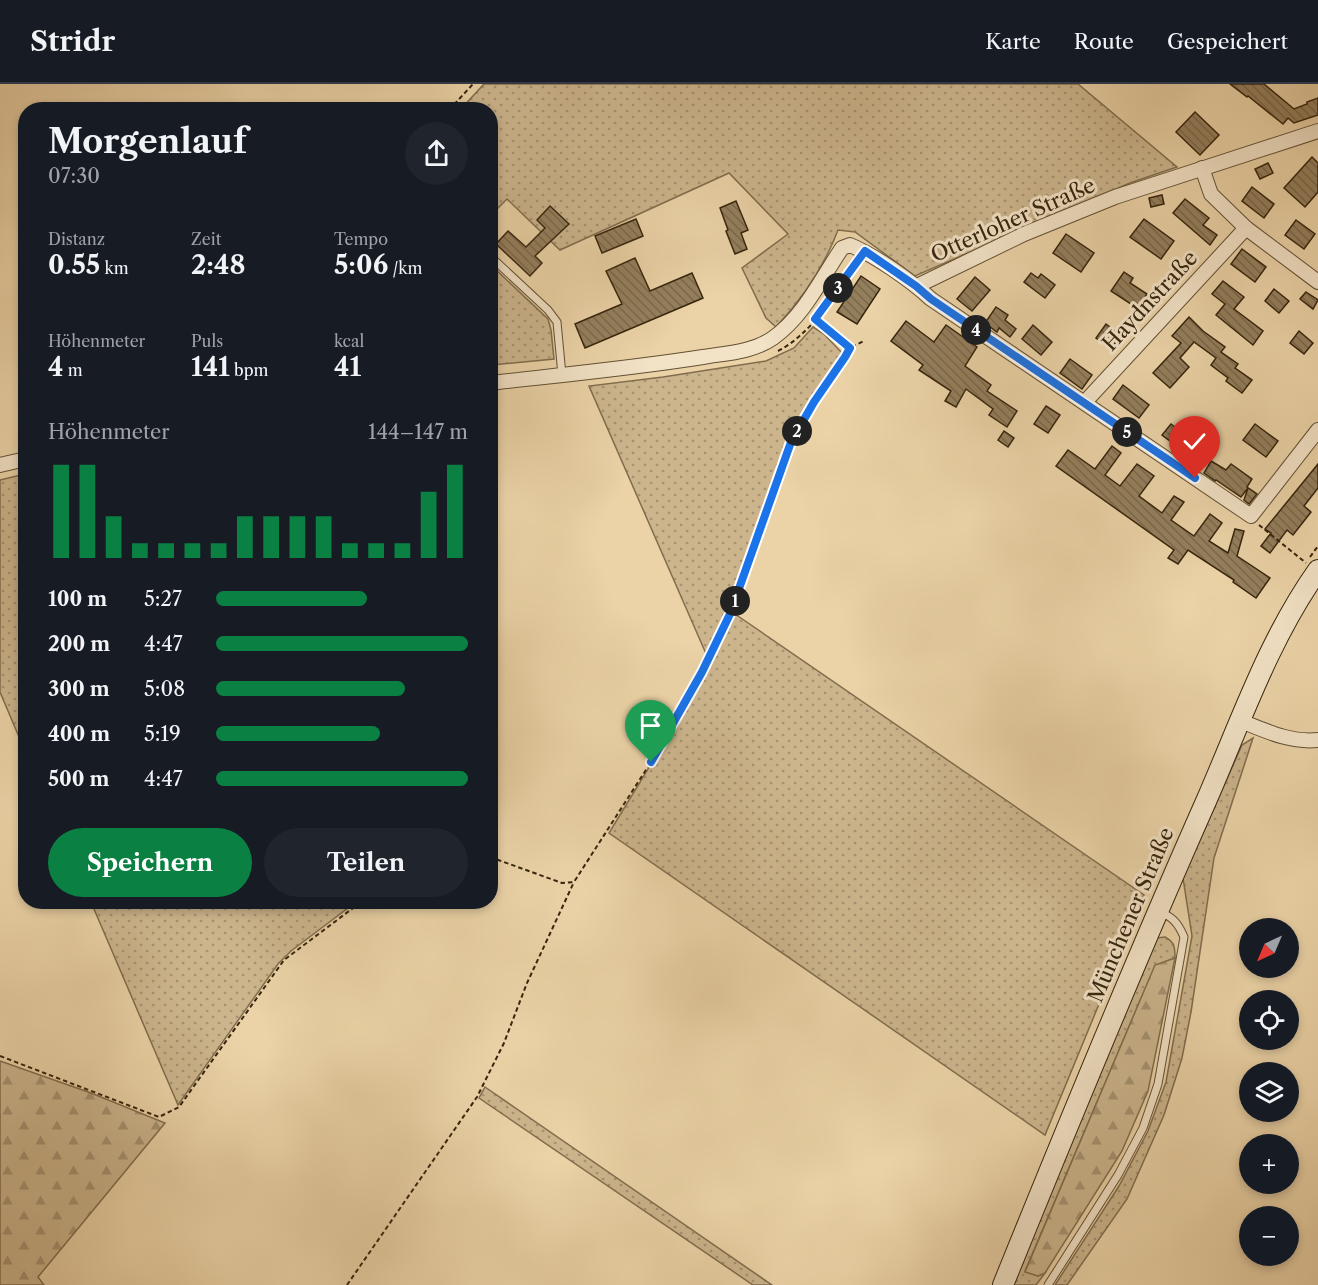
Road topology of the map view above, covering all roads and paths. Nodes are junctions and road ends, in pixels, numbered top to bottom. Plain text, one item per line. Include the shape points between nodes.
1 (473, 84) edge
2 (456, 102) edge
3 (1318, 131) edge
4 (1202, 168) junction
5 (1246, 228) junction
6 (865, 251) junction
7 (498, 263) edge
8 (1318, 282) edge
9 (916, 286) junction
10 (864, 341) dead end
11 (850, 348) junction
12 (562, 375) junction
13 (498, 382) edge
14 (1084, 402) junction
15 (1318, 430) edge
16 (18, 461) edge
17 (0, 465) edge
18 (1251, 516) junction
19 (1312, 566) edge
20 (1241, 721) junction
21 (1318, 740) edge
22 (498, 860) edge
23 (574, 882) junction
24 (351, 909) edge
25 (1158, 911) junction
26 (0, 1056) edge
27 (347, 1285) edge
28 (1003, 1285) edge
29 (1048, 1285) edge

1 - 2 path
3 - 4 street, Otterloher Straße
4 - 5 street via 1210,194
4 - 9 street, Otterloher Straße via 1115,197 1024,234
5 - 8 street
5 - 14 street, Haydnstraße
6 - 9 street, Otterloher Straße
6 - 11 path via 815,319
6 - 12 street via 850,245 842,248 790,324 752,349
7 - 12 lane via 557,322
9 - 14 street
10 - 11 path
11 - 23 path via 791,442 730,614 702,672 651,762
12 - 13 street
14 - 18 street
15 - 18 street
16 - 17 street
18 - 19 path
19 - 20 main road, Münchener Straße
20 - 21 street via 1304,742
20 - 25 main road, Münchener Straße
22 - 23 path via 562,883
23 - 27 path via 477,1097
24 - 26 path via 284,960 179,1107 159,1117
25 - 28 main road, Münchener Straße
25 - 29 lane via 1179,925 1184,937 1158,1084 1143,1128 1118,1175

